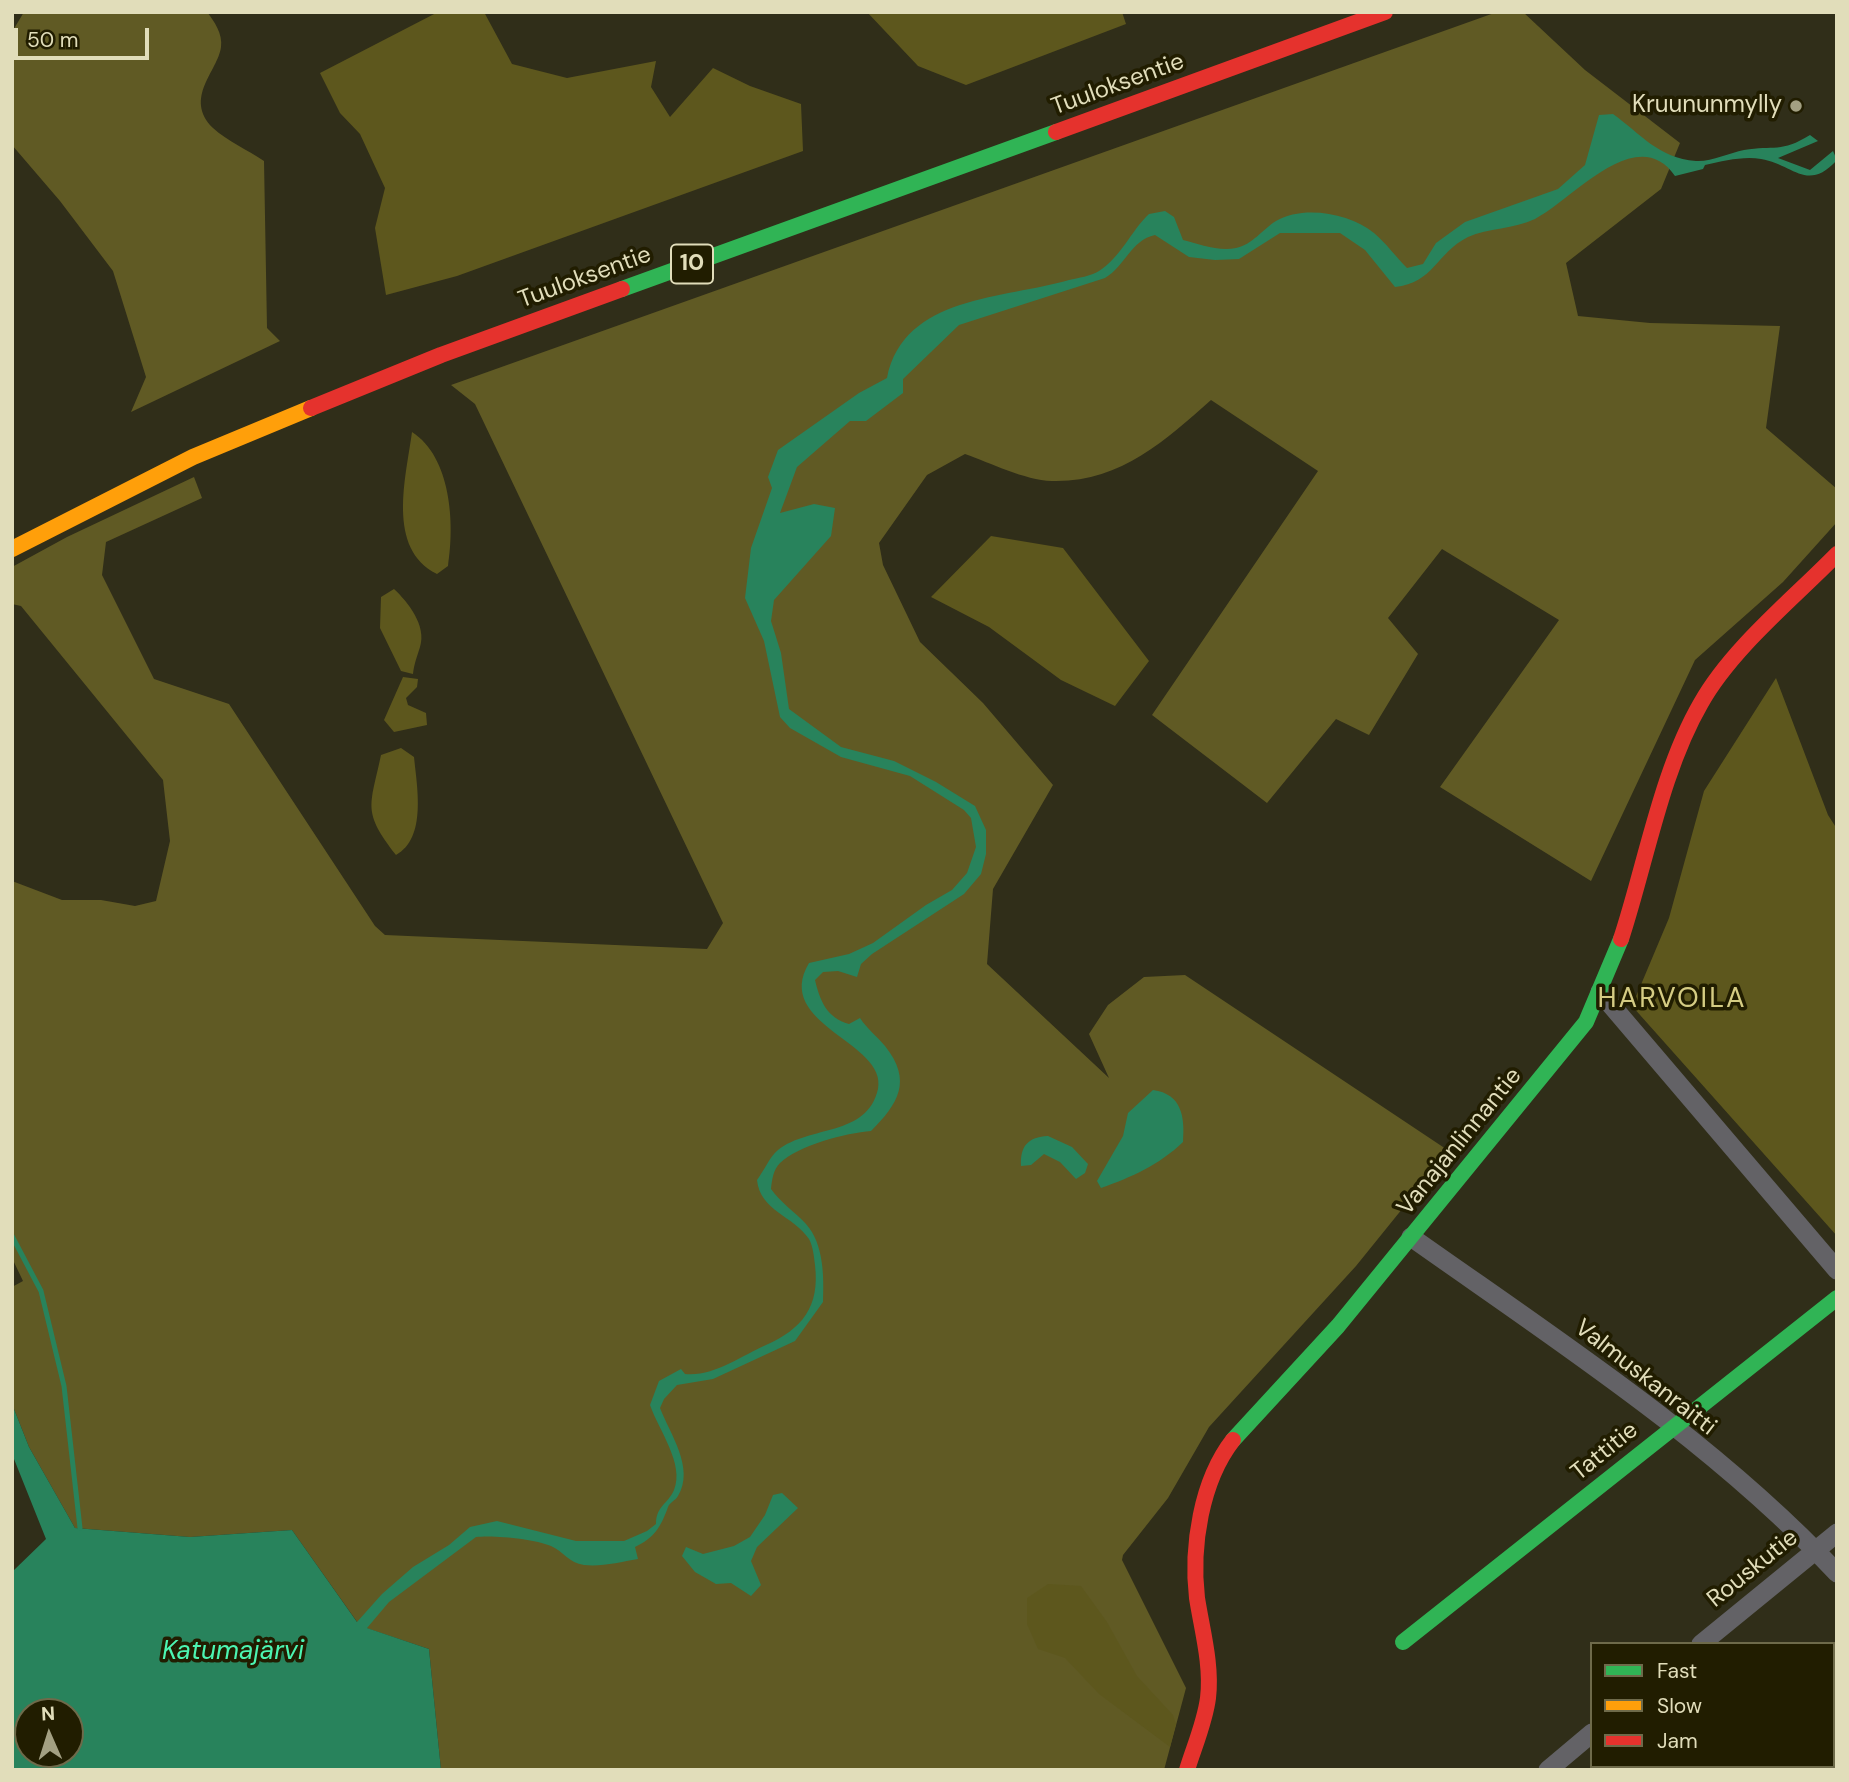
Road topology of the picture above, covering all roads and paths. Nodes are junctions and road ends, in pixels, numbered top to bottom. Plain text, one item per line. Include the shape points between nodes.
1 (1385, 12) edge
2 (12, 549) edge
3 (1837, 554) edge
4 (1600, 992) junction
5 (1411, 1237) junction
6 (1837, 1270) edge
7 (1837, 1298) edge
8 (1672, 1427) junction
9 (1837, 1533) edge
10 (1815, 1550) junction
11 (1837, 1573) edge
12 (1403, 1642) dead end
13 (1703, 1642) edge
14 (1590, 1736) edge
15 (1186, 1770) edge
16 (1548, 1770) edge

1 - 2 main road, Tuuloksentie / 10 via 441,355 192,457
3 - 4 main road, Vanajanlinnantie via 1726,666 1700,702 1679,749
4 - 5 main road, Vanajanlinnantie via 1586,1022 1564,1051
4 - 6 street
5 - 8 street, Valmuskanraitti
5 - 15 main road, Vanajanlinnantie via 1338,1326 1230,1443 1206,1494 1196,1549 1208,1698
7 - 8 main road, Tattitie
8 - 10 street, Valmuskanraitti
8 - 12 main road, Tattitie
9 - 10 street, Rouskutie
10 - 11 street, Valmuskanraitti
10 - 13 street, Rouskutie
14 - 16 street

